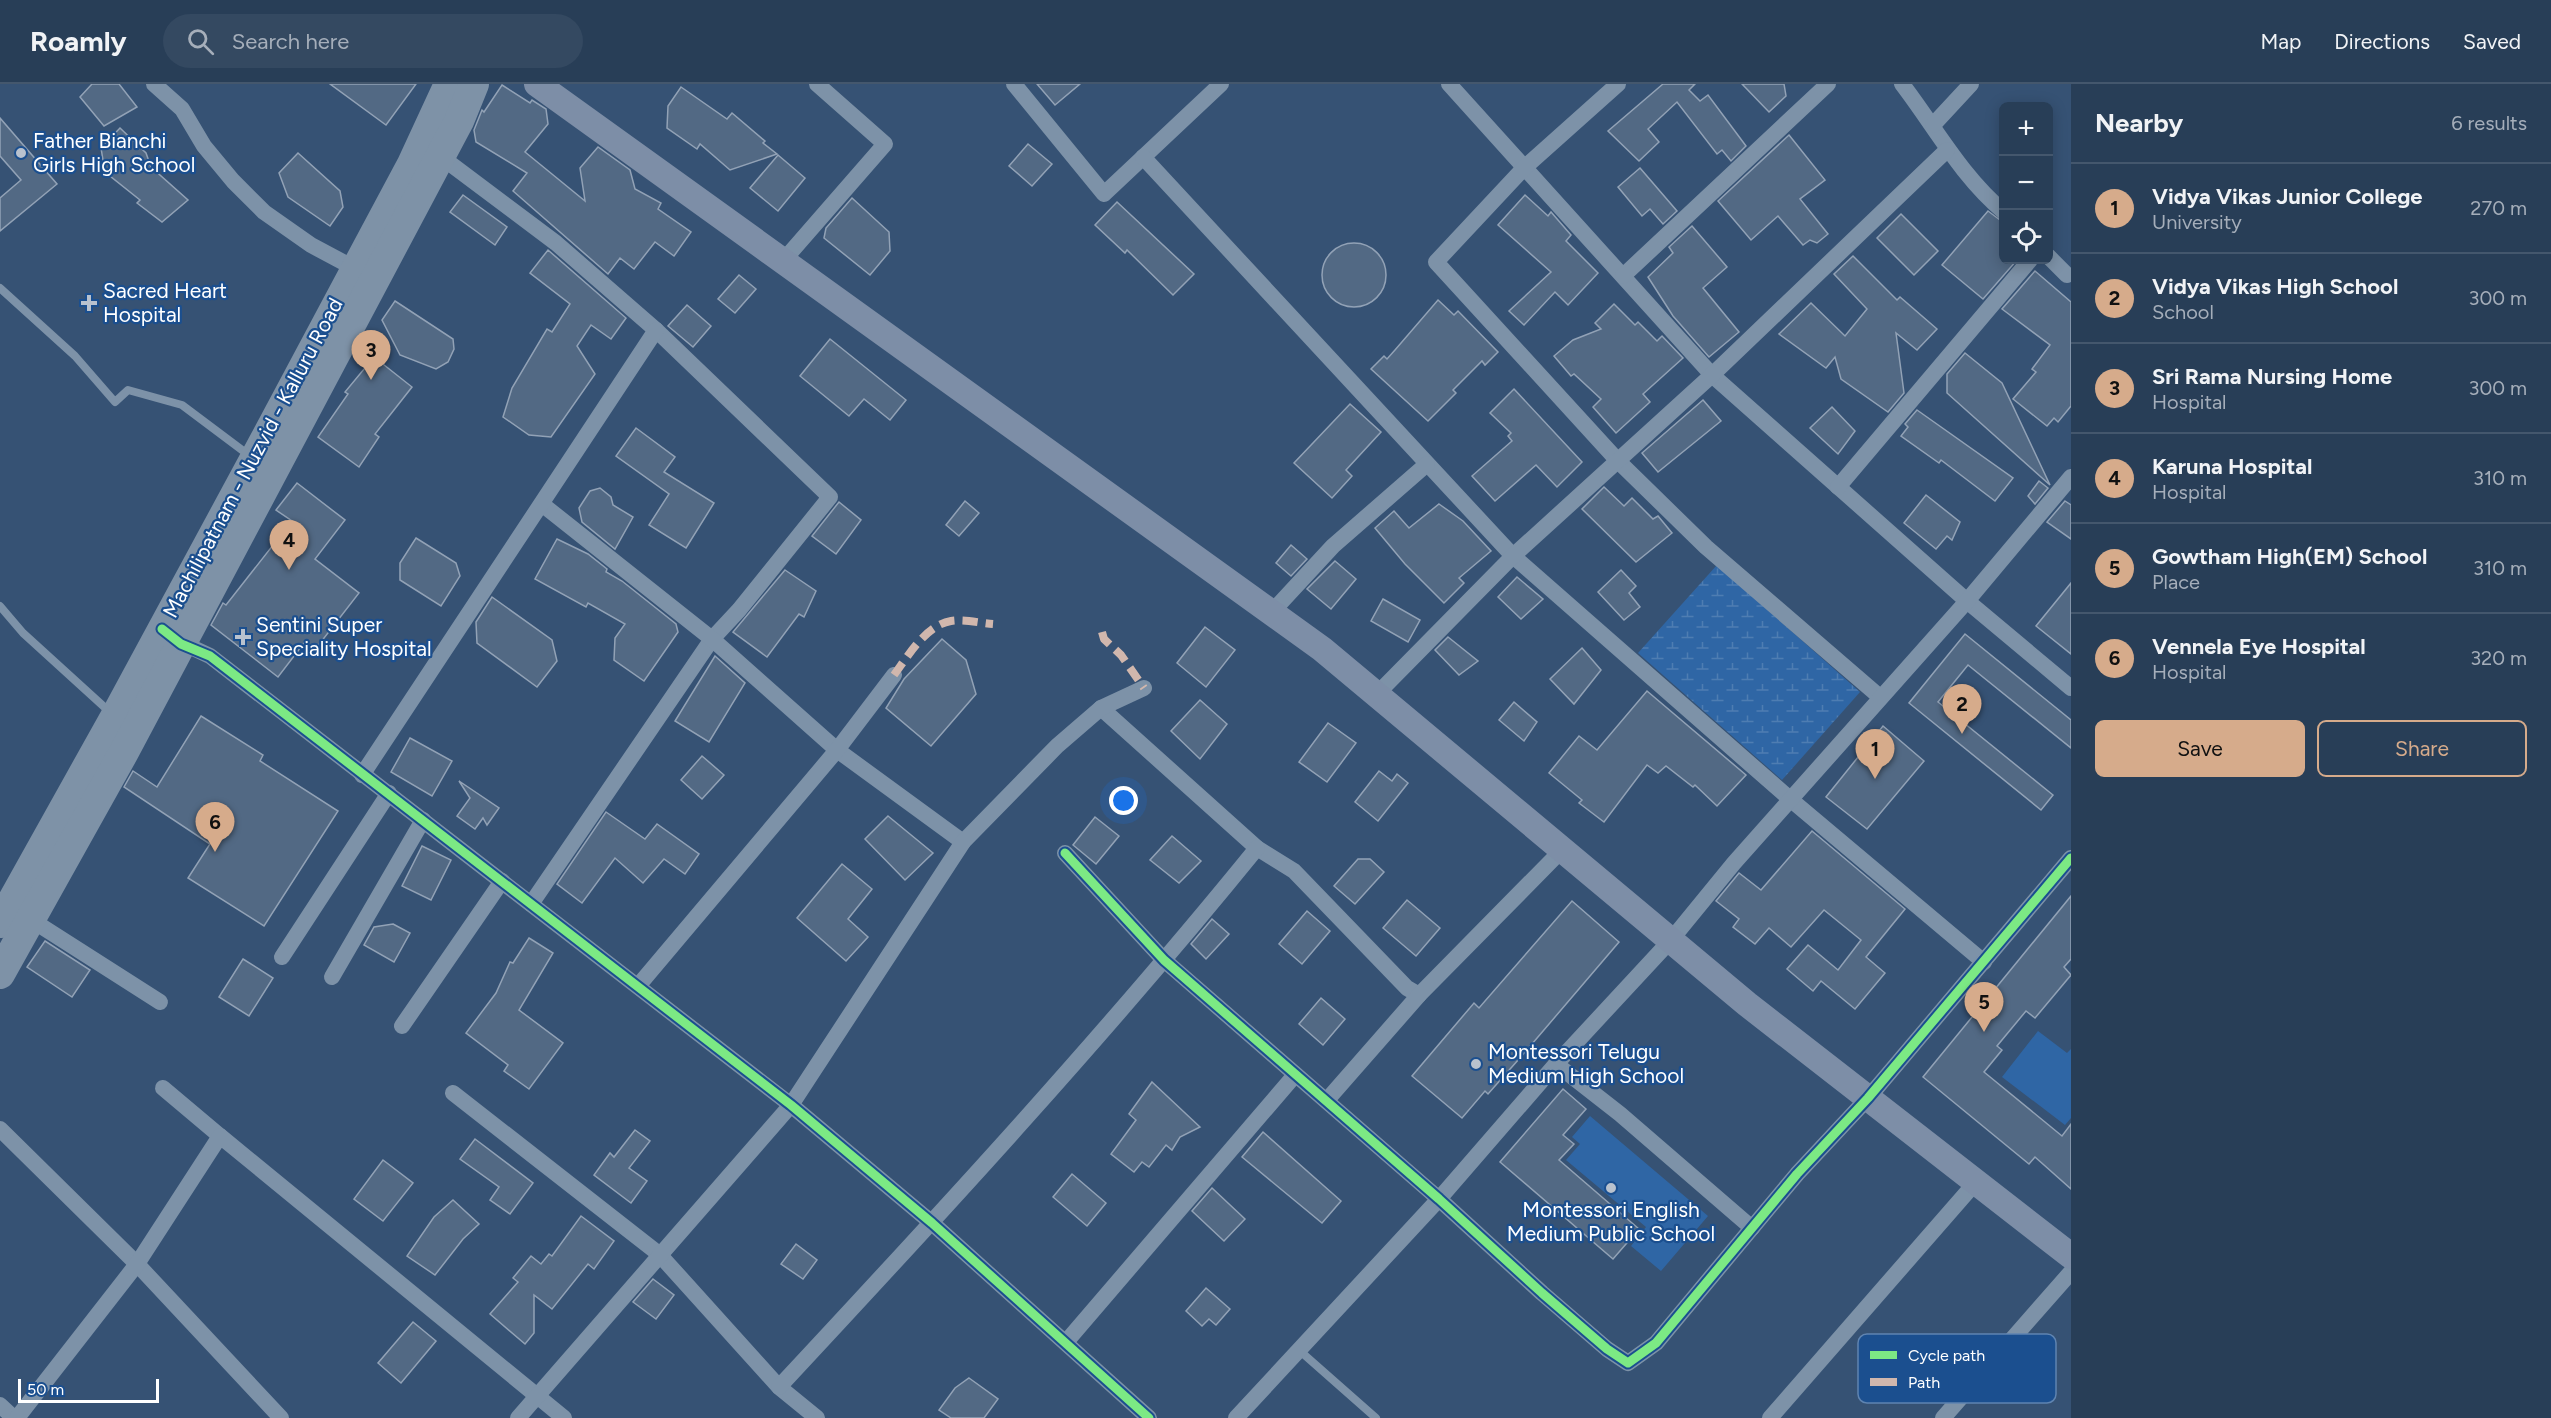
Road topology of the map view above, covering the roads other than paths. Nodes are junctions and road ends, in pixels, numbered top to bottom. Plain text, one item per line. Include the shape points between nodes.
1 (154, 84) edge
2 (448, 84) edge
3 (474, 84) edge
4 (537, 84) edge
5 (817, 84) edge
6 (1014, 84) edge
7 (1221, 84) edge
8 (1449, 84) edge
9 (1618, 84) edge
10 (1828, 84) edge
11 (1902, 84) edge
12 (1971, 84) edge
13 (1933, 124) junction
14 (1947, 150) junction
15 (440, 156) junction
16 (1143, 157) junction
17 (1524, 168) junction
18 (2002, 210) edge
19 (2053, 259) edge
20 (783, 261) junction
21 (2027, 264) edge
22 (354, 268) junction
23 (2070, 274) edge
24 (1623, 276) junction
25 (0, 288) edge
26 (656, 330) junction
27 (1712, 375) junction
28 (1618, 461) junction
29 (1427, 464) junction
30 (262, 468) junction
31 (2068, 485) edge
32 (1838, 487) junction
33 (543, 505) junction
34 (1513, 556) junction
35 (1967, 601) junction
36 (0, 606) edge
37 (1271, 613) junction
38 (171, 636) junction
39 (712, 639) junction
40 (894, 675) dead end
41 (1144, 688) dead end
42 (2071, 688) edge
43 (1376, 695) junction
44 (1880, 697) junction
45 (1101, 708) junction
46 (116, 717) junction
47 (837, 750) junction
48 (362, 776) junction
49 (388, 793) junction
50 (1790, 799) junction
51 (423, 820) junction
52 (963, 842) junction
53 (1257, 848) junction
54 (1563, 850) junction
55 (1065, 853) dead end
56 (2071, 858) edge
57 (502, 881) junction
58 (531, 904) junction
59 (30, 919) junction
60 (0, 922) edge
61 (1671, 940) junction
62 (282, 957) dead end
63 (1164, 960) junction
64 (1984, 962) junction
65 (0, 974) edge
66 (332, 977) dead end
67 (638, 986) junction
68 (1419, 995) junction
69 (160, 1002) dead end
70 (402, 1026) dead end
71 (1556, 1064) junction
72 (1295, 1075) junction
73 (163, 1088) dead end
74 (453, 1093) dead end
75 (1868, 1098) junction
76 (1327, 1100) junction
77 (791, 1104) junction
78 (0, 1129) edge
79 (220, 1136) junction
80 (1976, 1182) junction
81 (1439, 1199) junction
82 (932, 1223) junction
83 (1752, 1228) junction
84 (659, 1254) junction
85 (2071, 1256) edge
86 (137, 1264) junction
87 (2071, 1272) edge
88 (2017, 1334) edge
89 (1066, 1342) junction
90 (1300, 1351) junction
91 (779, 1387) junction
92 (538, 1395) junction
93 (1956, 1403) edge
94 (0, 1405) edge
95 (15, 1418) edge
96 (281, 1418) edge
97 (518, 1418) edge
98 (564, 1418) edge
99 (817, 1418) edge
100 (1149, 1418) edge
101 (1236, 1418) edge
102 (1376, 1418) edge
103 (1770, 1418) edge
104 (1943, 1418) edge

1 - 22 street via 182,109 204,146 264,212 311,245
2 - 22 highway, Machilipatnam - Nuzvid - Kalluru Road via 412,164
3 - 15 highway, Machilipatnam - Nuzvid - Kalluru Road
4 - 20 main road
5 - 20 street via 885,144
6 - 16 street via 1104,194
7 - 16 street
8 - 17 street
9 - 17 street
10 - 24 street
11 - 13 street
12 - 13 street
13 - 14 street
14 - 18 street
14 - 27 street
15 - 26 street via 556,243
15 - 30 highway, Machilipatnam - Nuzvid - Kalluru Road
16 - 29 street
17 - 24 street
17 - 28 street via 1436,262
19 - 23 street
20 - 37 main road
21 - 32 street
22 - 30 highway, Machilipatnam - Nuzvid - Kalluru Road
24 - 27 street
25 - 30 lane via 75,356 115,402 128,390 182,405
26 - 33 street
26 - 39 street via 830,497
27 - 28 street
27 - 32 street
28 - 34 street
28 - 44 street via 1706,547
29 - 34 street
29 - 37 street via 1333,546
30 - 38 highway, Machilipatnam - Nuzvid - Kalluru Road
31 - 35 street
32 - 35 street
33 - 39 street
33 - 48 street
34 - 43 street
34 - 50 street
35 - 42 street
35 - 44 street
36 - 46 lane via 23,633
37 - 43 main road via 1322,649
38 - 46 highway, Machilipatnam - Nuzvid - Kalluru Road
38 - 48 street via 210,656
38 - 59 highway, Machilipatnam - Nuzvid - Kalluru Road
39 - 47 street
39 - 58 street
40 - 47 street
41 - 45 street
43 - 54 main road
44 - 50 street
45 - 52 street via 1057,746
45 - 53 street
46 - 60 highway, Machilipatnam - Nuzvid - Kalluru Road
47 - 52 street
47 - 67 street
48 - 49 street
49 - 51 street
49 - 62 street
50 - 61 street
50 - 64 street
51 - 57 street
51 - 66 street
52 - 77 street
53 - 63 street
53 - 68 street via 1294,871 1407,988
54 - 61 main road
54 - 68 street
55 - 63 street
56 - 64 street
57 - 58 street
57 - 70 street
58 - 67 street
59 - 65 highway, Machilipatnam - Nuzvid - Kalluru Road
59 - 69 street
61 - 71 street
61 - 75 main road
63 - 72 street
63 - 82 street
64 - 75 street
67 - 77 street
68 - 76 street
71 - 81 street
71 - 83 street
72 - 76 street
72 - 89 street
73 - 79 street
74 - 84 street
75 - 80 main road
75 - 83 street
76 - 81 street
77 - 82 street
77 - 84 street
78 - 86 street
79 - 86 street
79 - 92 street
80 - 85 main road
80 - 103 street
81 - 83 street via 1542,1293 1628,1363 1656,1343
81 - 90 street
82 - 89 street
82 - 91 street
84 - 91 street
84 - 92 street
86 - 95 street
86 - 96 street
87 - 88 street
89 - 100 street
90 - 101 street
90 - 102 lane
91 - 99 street
92 - 97 street
92 - 98 street
93 - 104 street
94 - 95 street

